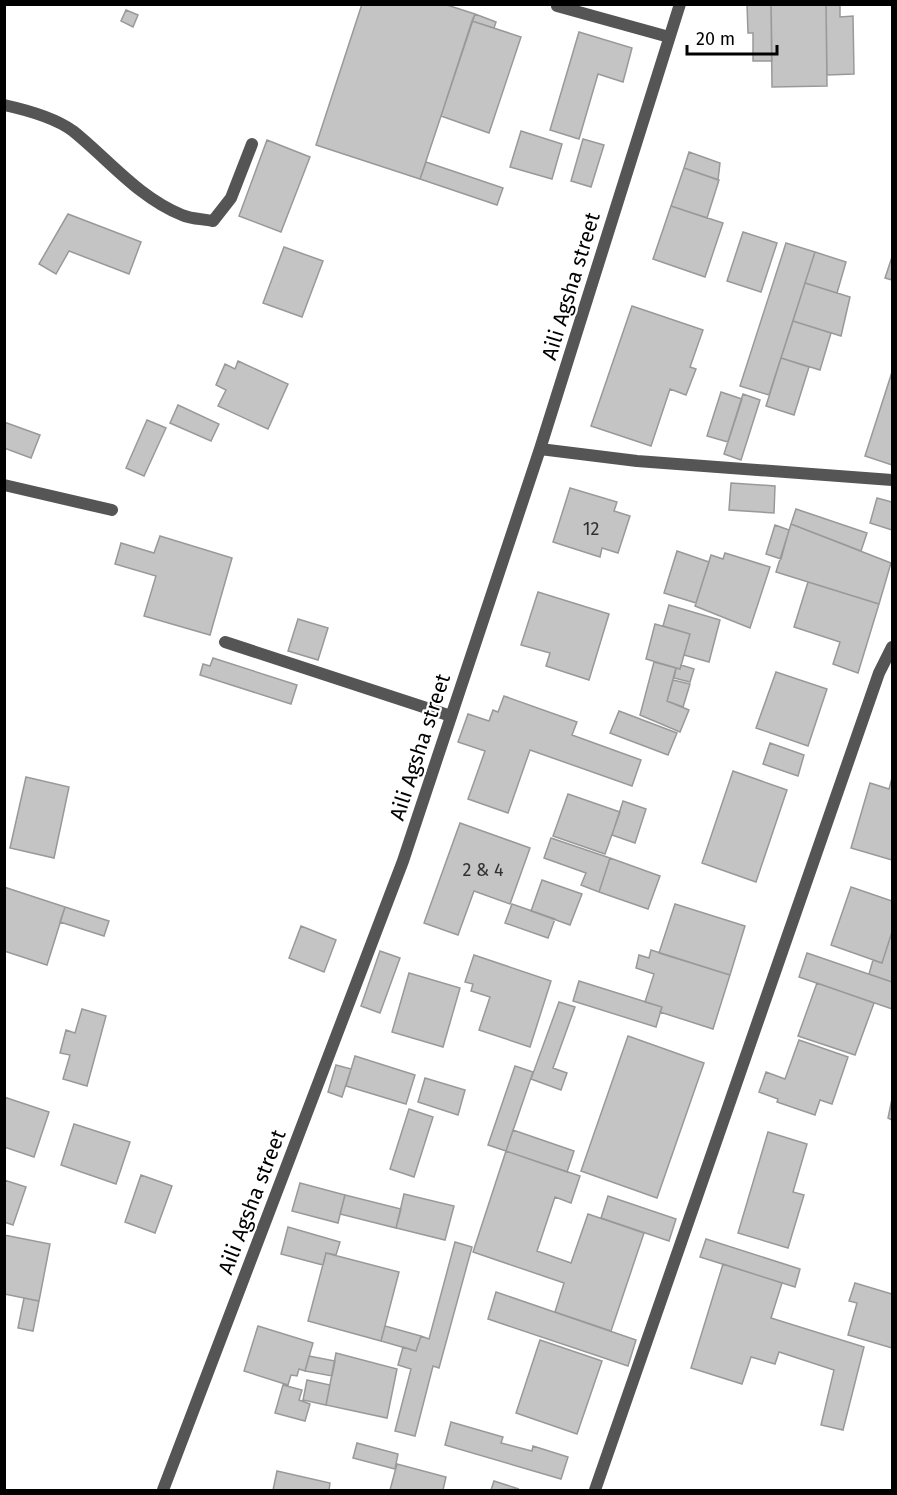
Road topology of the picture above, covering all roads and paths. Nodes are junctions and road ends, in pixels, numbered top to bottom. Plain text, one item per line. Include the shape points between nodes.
1 (680, 4) edge
2 (557, 6) dead end
3 (669, 38) junction
4 (4, 105) edge
5 (252, 144) dead end
6 (540, 449) junction
7 (892, 480) edge
8 (4, 485) edge
9 (112, 510) dead end
10 (225, 642) dead end
11 (892, 647) edge
12 (451, 716) junction
13 (163, 1491) edge
14 (595, 1491) edge

1 - 3 street, Aili Agsha street
2 - 3 street
3 - 6 street, Aili Agsha street
4 - 5 street via 34,112 71,130 108,165 152,198 182,215 213,221 231,198
6 - 7 street via 638,461
6 - 12 street, Aili Agsha street
8 - 9 street
10 - 12 street
11 - 14 street via 879,673
12 - 13 street, Aili Agsha street via 403,861

